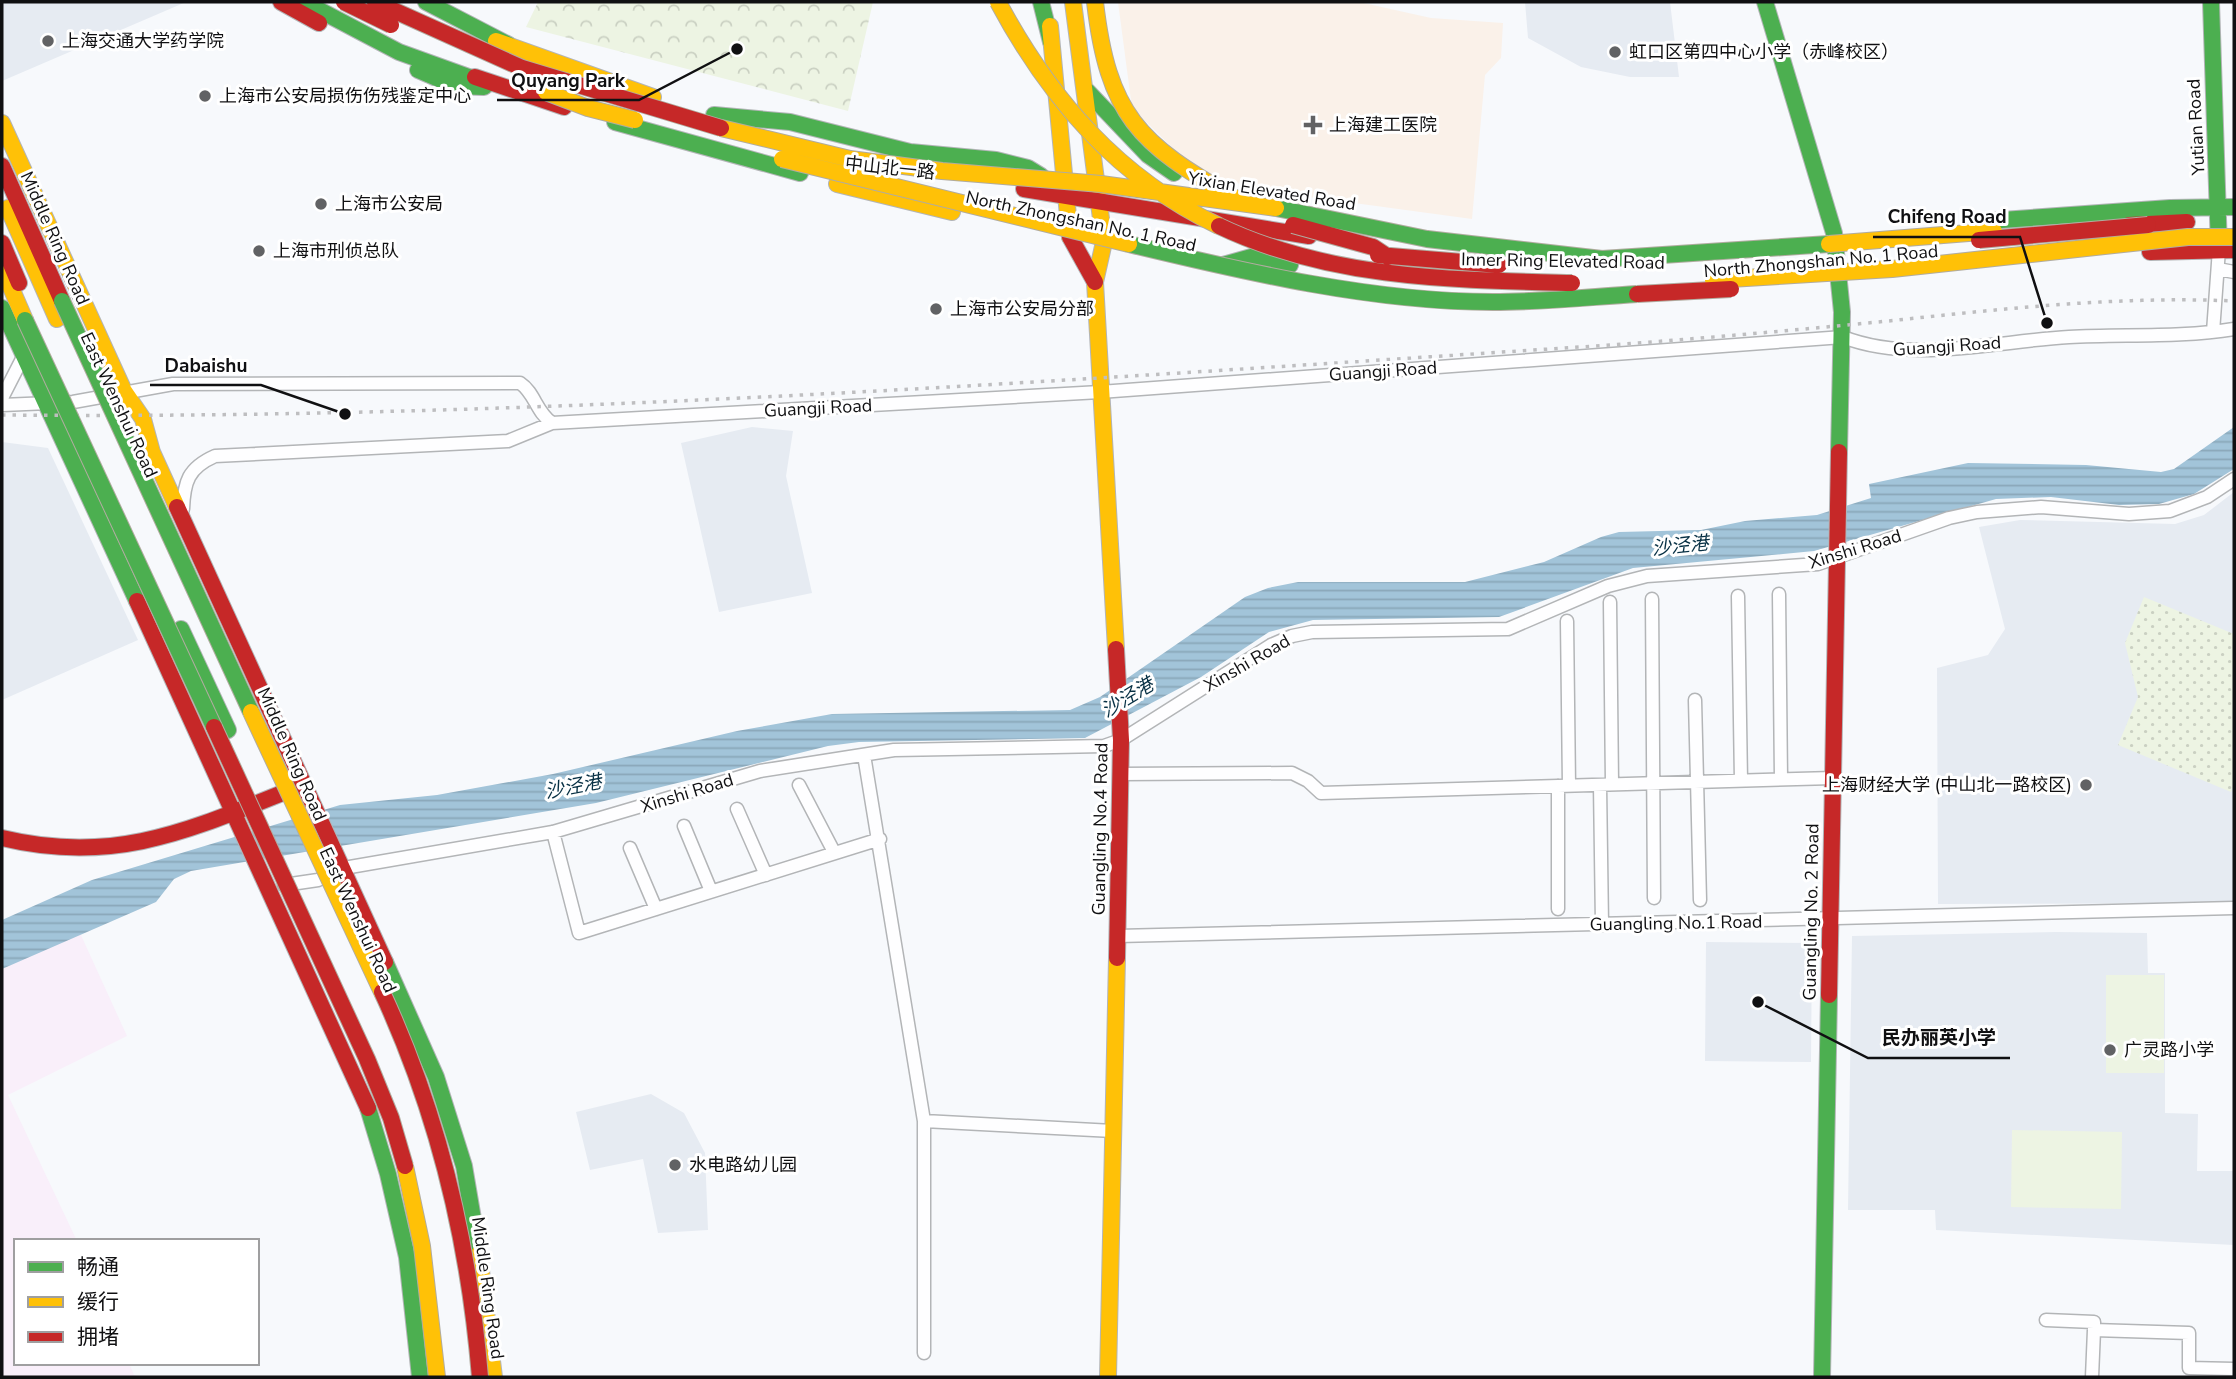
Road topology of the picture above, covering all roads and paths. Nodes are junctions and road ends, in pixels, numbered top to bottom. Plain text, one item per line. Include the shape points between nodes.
1 (281, 2) edge
2 (303, 2) edge
3 (327, 2) edge
4 (344, 2) edge
5 (375, 2) edge
6 (395, 2) edge
7 (426, 2) edge
8 (446, 2) edge
9 (998, 2) edge
10 (1015, 2) edge
11 (1041, 2) edge
12 (1049, 2) edge
13 (1073, 2) edge
14 (1095, 2) edge
15 (1765, 2) edge
16 (2211, 2) edge
17 (1051, 42) junction
18 (509, 45) junction
19 (494, 86) junction
20 (1087, 91) junction
21 (734, 121) junction
22 (2, 123) edge
23 (2, 166) edge
24 (829, 181) junction
25 (2, 195) edge
26 (1065, 195) junction
27 (1100, 201) junction
28 (1018, 206) junction
29 (2227, 207) edge
30 (1067, 216) junction
31 (2187, 222) junction
32 (2234, 222) edge
33 (1834, 233) junction
34 (1065, 236) junction
35 (2234, 237) edge
36 (1104, 242) junction
37 (2, 243) edge
38 (2227, 250) edge
39 (1390, 253) junction
40 (2, 267) edge
41 (1208, 268) junction
42 (2217, 269) junction
43 (1878, 272) junction
44 (2234, 272) edge
45 (1787, 279) junction
46 (1840, 279) junction
47 (1095, 282) junction
48 (2, 308) edge
49 (2234, 330) edge
50 (2213, 332) junction
51 (1843, 337) junction
52 (23, 357) junction
53 (124, 391) junction
54 (1100, 392) junction
55 (2, 398) edge
56 (95, 398) junction
57 (73, 402) junction
58 (44, 404) junction
59 (2, 405) edge
60 (552, 423) junction
61 (2234, 479) edge
62 (182, 513) junction
63 (1837, 552) junction
64 (1779, 594) dead end
65 (1738, 596) dead end
66 (1652, 599) dead end
67 (1610, 602) dead end
68 (1567, 621) dead end
69 (224, 677) junction
70 (208, 684) junction
71 (1695, 700) dead end
72 (270, 704) junction
73 (1120, 734) junction
74 (198, 738) junction
75 (863, 755) junction
76 (1120, 774) junction
77 (1833, 778) junction
78 (1781, 779) junction
79 (1741, 781) junction
80 (1698, 782) junction
81 (1655, 783) junction
82 (306, 784) junction
83 (799, 785) dead end
84 (1606, 785) junction
85 (1564, 786) junction
86 (278, 794) junction
87 (261, 802) junction
88 (737, 809) dead end
89 (233, 813) junction
90 (684, 826) dead end
91 (553, 832) junction
92 (2, 838) edge
93 (880, 839) junction
94 (630, 848) dead end
95 (834, 852) junction
96 (344, 868) junction
97 (766, 875) junction
98 (318, 880) junction
99 (298, 883) junction
100 (269, 887) junction
101 (711, 891) junction
102 (1654, 898) dead end
103 (1700, 900) dead end
104 (2234, 908) edge
105 (656, 909) junction
106 (1558, 909) dead end
107 (1830, 919) junction
108 (1602, 925) junction
109 (1118, 936) junction
110 (417, 1102) junction
111 (371, 1118) junction
112 (924, 1121) junction
113 (1114, 1131) junction
114 (454, 1134) junction
115 (412, 1156) junction
116 (2046, 1320) dead end
117 (2094, 1330) junction
118 (924, 1353) dead end
119 (2234, 1369) edge
120 (2189, 1372) edge
121 (420, 1377) edge
122 (437, 1377) edge
123 (447, 1377) edge
124 (470, 1377) edge
125 (480, 1377) edge
126 (494, 1377) edge
127 (1108, 1377) edge
128 (1822, 1377) edge
129 (2092, 1377) edge

1 - 19 main road via 384,56 455,86
2 - 19 main road via 399,52
3 - 19 main road, North Zhongshan No. 1 Road
4 - 45 main road, bridge via 460,58 588,108 856,179 1269,275 1396,295 1492,302 1731,289
5 - 31 main road, Yixian Elevated Road, bridge via 522,68 680,118 850,159 1101,184 1287,209 1484,247 1602,259
6 - 18 main road via 446,25
7 - 18 main road
8 - 18 main road
9 - 45 main road, Inner Ring Elevated Road, bridge via 1040,74 1081,127 1116,158 1224,230 1301,258 1464,281 1602,284
10 - 39 main road, Inner Ring Elevated Road, bridge via 1039,45 1089,111 1167,178 1217,209 1272,233 1325,247
11 - 17 main road
12 - 17 main road
13 - 20 main road
14 - 39 main road, bridge via 1110,82 1145,136 1206,182 1265,214
15 - 33 main road, Guangling No. 2 Road
16 - 29 main road, Yutian Road
17 - 26 main road
18 - 21 main road via 581,74
19 - 24 main road, North Zhongshan No. 1 Road
20 - 27 main road
20 - 39 main road via 1148,155 1206,196 1238,209 1347,232
21 - 26 main road, North Zhongshan No. 1 Road via 752,131 883,171
21 - 26 main road via 773,120 911,152 1007,162 1033,169
22 - 53 main road, East Wenshui Road
23 - 125 main road, Middle Ring Road, bridge via 422,1087 458,1210
24 - 28 main road, 中山北一路
24 - 34 main road, North Zhongshan No. 1 Road via 890,199
25 - 56 main road, East Wenshui Road
26 - 27 main road, North Zhongshan No. 1 Road
26 - 30 main road
27 - 36 main road
27 - 39 main road, North Zhongshan No. 1 Road
28 - 30 main road, 中山北一路
28 - 34 main road
29 - 33 main road, North Zhongshan No. 1 Road
29 - 38 main road, Yutian Road
30 - 34 main road
30 - 36 main road, 中山北一路
31 - 32 main road, Inner Ring Elevated Road
31 - 39 main road, Inner Ring Elevated Road, bridge via 1719,263 1513,266
33 - 39 main road, North Zhongshan No. 1 Road via 1559,254
33 - 46 main road, Guangling No. 2 Road
34 - 36 main road, North Zhongshan No. 1 Road
34 - 47 main road
35 - 43 main road, Inner Ring Elevated Road, bridge via 2188,237
36 - 41 main road, North Zhongshan No. 1 Road
36 - 47 main road
37 - 57 main road
38 - 42 street
38 - 46 main road, North Zhongshan No. 1 Road via 2138,252
40 - 122 main road, bridge via 391,1120 419,1230
41 - 43 main road, bridge via 1447,313 1577,308
41 - 46 main road, North Zhongshan No. 1 Road via 1255,256 1460,298 1586,301
42 - 44 street
42 - 50 street
43 - 45 main road, Inner Ring Elevated Road, bridge
46 - 51 main road, Guangling No. 2 Road
47 - 54 main road, Guangling No.4 Road
48 - 52 main road
49 - 50 street, Guangji Road
50 - 51 street, Guangji Road via 2063,337 1900,351
51 - 54 street, Guangji Road
51 - 63 main road, Guangling No. 2 Road
52 - 55 street
52 - 58 main road
53 - 56 street
53 - 60 street via 173,384 520,383
53 - 62 main road, East Wenshui Road via 136,402 152,452
54 - 60 street, Guangji Road
54 - 73 main road, Guangling No.4 Road
56 - 57 street
56 - 69 main road, East Wenshui Road
57 - 58 street
57 - 70 main road
58 - 59 street
58 - 74 main road
60 - 62 street, Guangji Road via 508,441 215,456 197,464 184,482
61 - 63 street, Xinshi Road via 2207,497 2170,511 2129,514 2041,507 1963,514
62 - 72 main road, East Wenshui Road
63 - 73 street, Xinshi Road via 1807,565 1647,576 1608,586 1508,629 1292,636
63 - 77 main road, Guangling No. 2 Road
64 - 78 street
65 - 79 street
66 - 81 street
67 - 84 street
68 - 85 street
69 - 72 main road
69 - 86 main road, East Wenshui Road
70 - 74 main road
70 - 87 main road
71 - 80 street
72 - 82 main road, East Wenshui Road
73 - 75 street, Xinshi Road via 1083,749 894,750
73 - 76 main road, Guangling No.4 Road
74 - 89 main road
75 - 91 street, Xinshi Road via 760,771
75 - 93 street
76 - 85 street via 1292,774 1321,793
76 - 109 main road, Guangling No.4 Road
77 - 78 street
77 - 107 main road, Guangling No. 2 Road
78 - 79 street
79 - 80 street
80 - 81 street
80 - 103 street
81 - 84 street
81 - 102 street
82 - 86 main road
82 - 96 main road, East Wenshui Road
83 - 95 street
84 - 85 street
84 - 108 street
85 - 106 street
86 - 87 main road
86 - 98 main road, East Wenshui Road
87 - 89 main road
87 - 99 main road
88 - 97 street
89 - 92 main road via 110,850 60,850
89 - 100 main road
90 - 101 street
91 - 96 street, Xinshi Road
91 - 105 street via 579,933
93 - 95 street
93 - 112 street
94 - 105 street
95 - 97 street
96 - 98 street, Xinshi Road
96 - 114 main road, East Wenshui Road via 436,1077
97 - 101 street
98 - 99 street, Xinshi Road
98 - 110 main road, East Wenshui Road
99 - 100 street, Xinshi Road
99 - 115 main road via 374,1045
100 - 111 main road
101 - 105 street
104 - 107 street, Guangling No.1 Road
107 - 108 street, Guangling No.1 Road
107 - 128 main road, Guangling No. 2 Road
108 - 109 street, Guangling No.1 Road
109 - 113 main road, Guangling No.4 Road
110 - 114 main road
110 - 124 main road, East Wenshui Road via 452,1235 468,1332
111 - 115 main road
111 - 121 main road via 407,1256
112 - 113 street
112 - 118 street
113 - 127 main road, Guangling No.4 Road
114 - 126 main road, East Wenshui Road via 481,1267
115 - 123 main road via 434,1258
116 - 117 street via 2094,1322
117 - 120 street via 2189,1332
117 - 129 street
119 - 120 street

